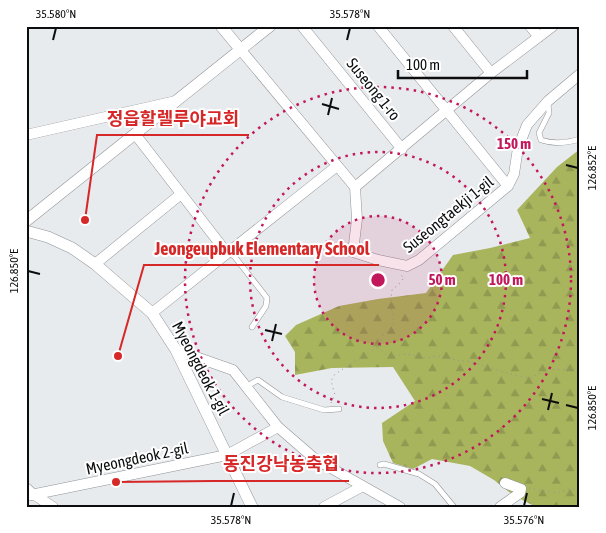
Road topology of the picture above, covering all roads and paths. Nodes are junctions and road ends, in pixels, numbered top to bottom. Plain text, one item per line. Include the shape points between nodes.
1 (221, 26) edge
2 (270, 26) edge
3 (302, 26) edge
4 (378, 26) edge
5 (453, 26) edge
6 (530, 26) edge
7 (553, 26) edge
8 (539, 38) junction
9 (240, 50) junction
10 (492, 73) junction
11 (580, 74) edge
12 (176, 101) junction
13 (548, 101) junction
14 (447, 111) junction
15 (135, 134) junction
16 (26, 135) edge
17 (580, 139) edge
18 (402, 148) junction
19 (337, 166) junction
20 (508, 186) junction
21 (355, 187) junction
22 (181, 194) junction
23 (26, 221) edge
24 (26, 231) edge
25 (227, 253) junction
26 (95, 264) junction
27 (399, 273) dead end
28 (152, 313) junction
29 (252, 326) dead end
30 (378, 347) junction
31 (176, 350) junction
32 (580, 368) edge
33 (246, 386) junction
34 (339, 409) dead end
35 (327, 410) junction
36 (278, 427) junction
37 (227, 455) junction
38 (380, 465) dead end
39 (505, 483) dead end
40 (362, 486) junction
41 (521, 489) junction
42 (580, 489) edge
43 (28, 493) edge
44 (53, 507) edge
45 (252, 507) edge
46 (324, 507) edge
47 (400, 507) edge
48 (454, 507) edge
49 (500, 507) edge

1 - 9 street
2 - 9 street
3 - 18 street, Suseong 1-ro
4 - 14 street
5 - 10 street
6 - 8 street
7 - 8 street
8 - 10 street
9 - 12 street
9 - 19 street
10 - 14 street
11 - 13 street, Suseongtaekji 1-gil
12 - 15 street
12 - 16 street
13 - 17 lane via 549,114 539,133 541,140 550,143
13 - 20 street, Suseongtaekji 1-gil via 527,125
14 - 18 street
14 - 20 street, Suseongtaekji 1-gil
15 - 22 street
15 - 23 street
18 - 21 street
19 - 21 street
19 - 25 street
20 - 21 street, Suseongtaekji 1-gil via 419,260 407,266 353,252 357,219
22 - 25 street
22 - 26 street
24 - 26 street, Myeongdeok 1-gil via 72,248
25 - 28 street
25 - 29 lane via 234,256 267,298 266,306
26 - 28 street, Myeongdeok 1-gil
27 - 30 path via 404,278 392,290 390,305 394,323 382,336
28 - 31 street, Myeongdeok 1-gil
30 - 32 path via 390,357 407,354 424,358 440,356 531,378 548,369
30 - 35 path via 335,374 331,381 335,395
31 - 33 street via 233,370
31 - 37 street, Myeongdeok 1-gil
33 - 35 lane via 258,380 282,397
33 - 36 street
34 - 35 lane
36 - 37 street, Myeongdeok 2-gil
36 - 40 street via 315,458
37 - 43 street, Myeongdeok 2-gil
37 - 45 street, Myeongdeok 1-gil
38 - 48 lane via 419,474 435,484
39 - 41 street
40 - 46 street
40 - 47 street
41 - 42 path via 531,487 556,493
41 - 49 street
43 - 44 street

